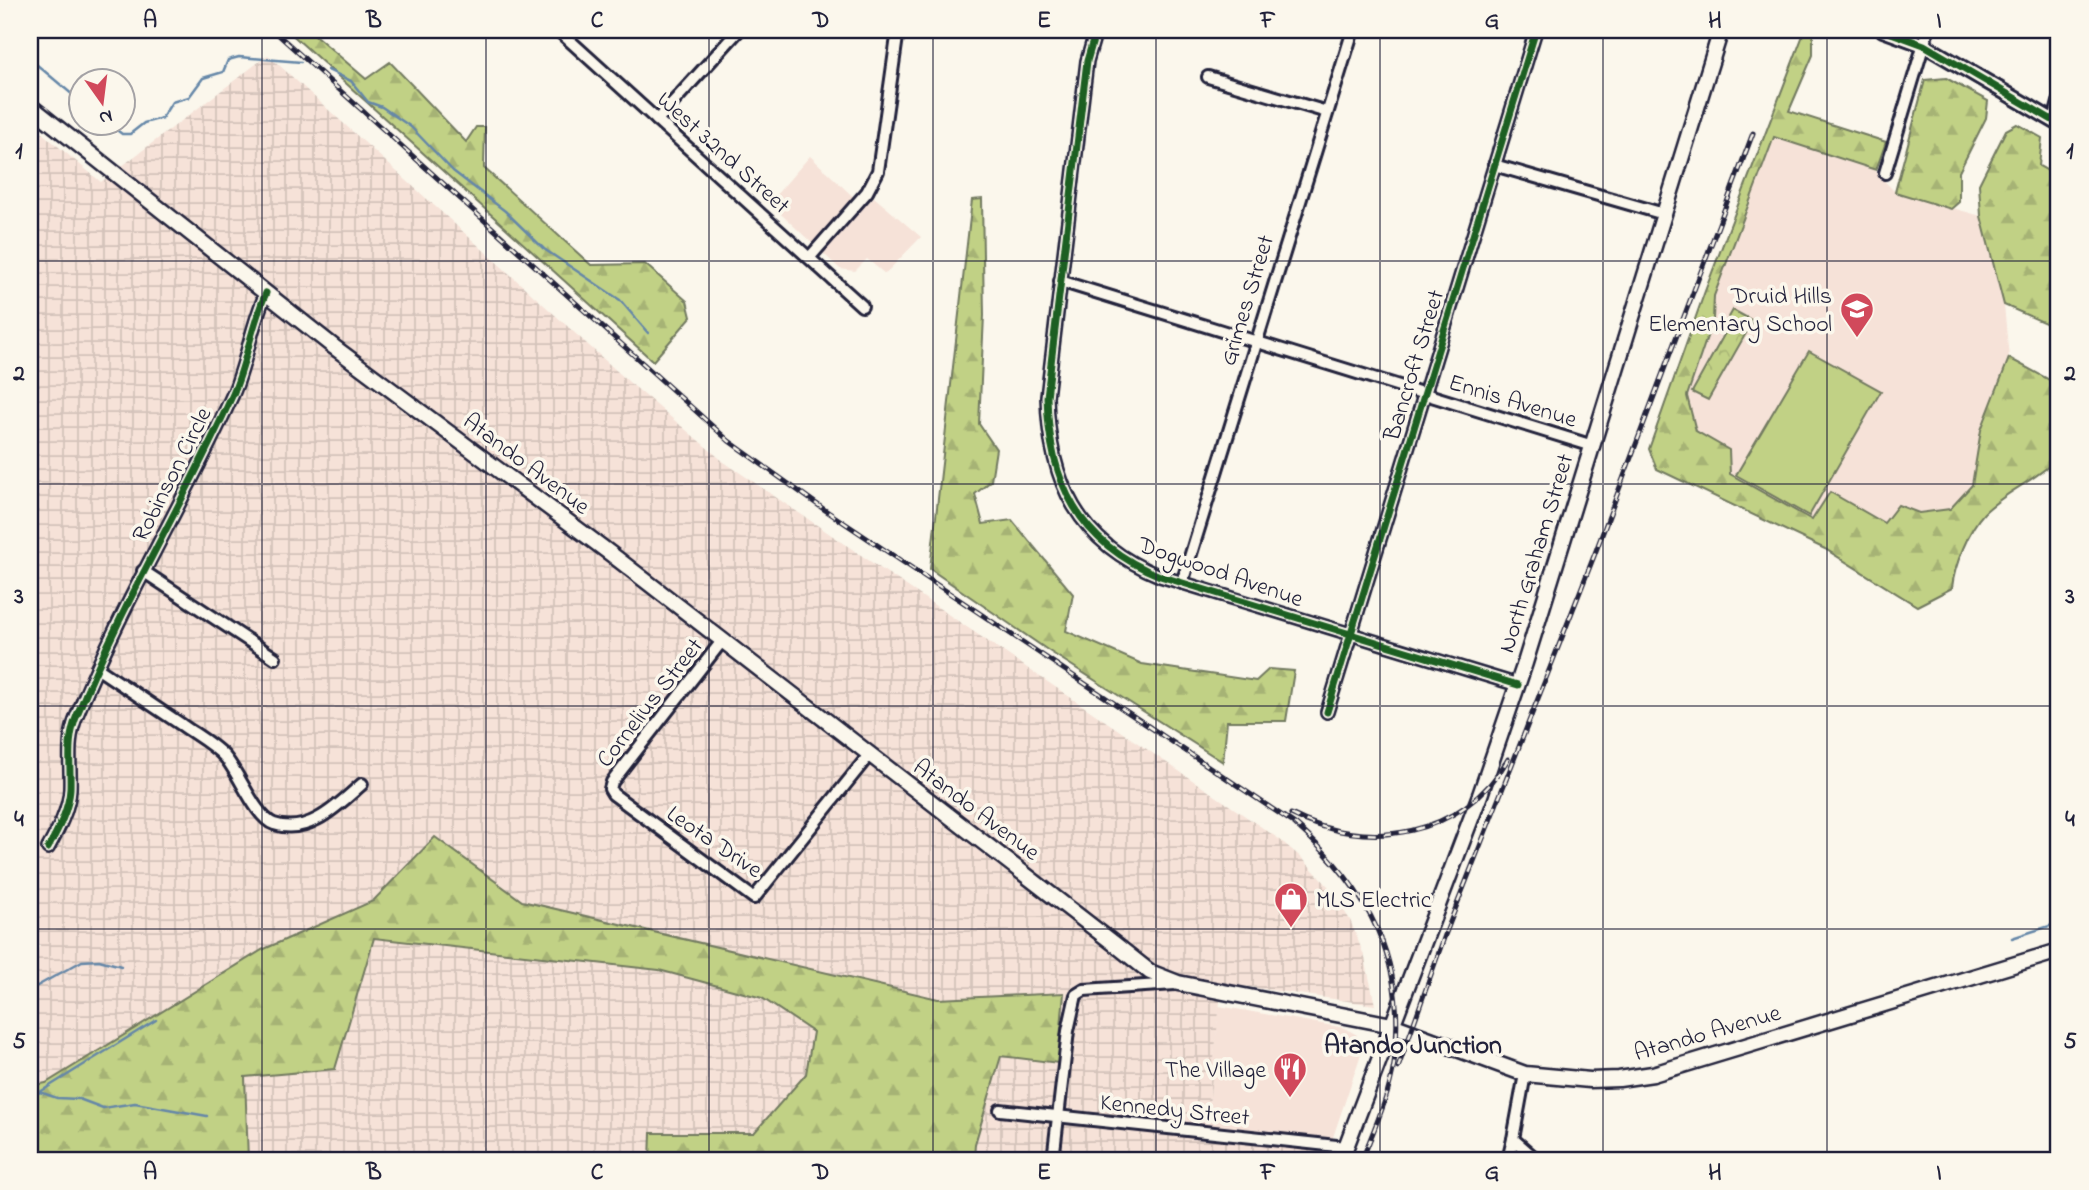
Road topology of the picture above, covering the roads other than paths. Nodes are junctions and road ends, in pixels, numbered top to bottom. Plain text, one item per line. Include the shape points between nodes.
1 (558, 30) edge
2 (739, 30) edge
3 (898, 30) edge
4 (1096, 30) edge
5 (1353, 30) edge
6 (1536, 30) edge
7 (1721, 30) edge
8 (1883, 30) edge
9 (1928, 30) edge
10 (1924, 45) junction
11 (1208, 77) dead end
12 (2059, 102) edge
13 (30, 106) edge
14 (1327, 112) junction
15 (657, 120) junction
16 (2057, 123) edge
17 (1494, 164) junction
18 (1885, 173) dead end
19 (1664, 214) junction
20 (810, 257) junction
21 (1060, 281) junction
22 (265, 293) junction
23 (862, 306) dead end
24 (1255, 342) junction
25 (1424, 394) junction
26 (1593, 446) junction
27 (143, 571) junction
28 (1182, 583) junction
29 (1351, 634) junction
30 (722, 641) junction
31 (275, 658) dead end
32 (97, 668) junction
33 (1518, 685) junction
34 (1327, 712) dead end
35 (869, 755) junction
36 (362, 784) dead end
37 (610, 789) joint
38 (48, 848) dead end
39 (2059, 951) edge
40 (1178, 984) junction
41 (1392, 1025) junction
42 (1525, 1074) junction
43 (1000, 1110) dead end
44 (1058, 1116) junction
45 (1513, 1139) junction
46 (1343, 1154) edge
47 (1054, 1160) edge
48 (1508, 1160) edge
49 (1537, 1160) edge

1 - 15 street, West 32nd Street
2 - 15 street
3 - 20 street via 878,171 867,192
4 - 21 street, Dogwood Avenue via 1087,61
5 - 14 street, Grimes Street
6 - 17 street, Bancroft Street
7 - 19 main road, North Graham Street
8 - 10 street
9 - 10 street
10 - 16 street
10 - 18 street
11 - 14 street
12 - 16 street
13 - 22 main road, Atando Avenue
14 - 24 street, Grimes Street
15 - 20 street, West 32nd Street
17 - 19 street
17 - 25 street, Bancroft Street
19 - 26 main road, North Graham Street
20 - 23 street, West 32nd Street
21 - 24 street, Ennis Avenue
21 - 28 street, Dogwood Avenue via 1047,421 1051,450 1067,495 1085,525 1105,545 1141,568
22 - 27 street, Robinson Circle via 234,391
22 - 30 main road, Atando Avenue
24 - 25 street, Ennis Avenue
24 - 28 street, Grimes Street
25 - 26 street, Ennis Avenue
25 - 29 street, Bancroft Street
26 - 33 main road, North Graham Street
27 - 31 street
27 - 32 street, Robinson Circle
28 - 29 street, Dogwood Avenue
29 - 33 street, Dogwood Avenue
29 - 34 street, Bancroft Street
30 - 35 main road, Atando Avenue
30 - 37 street, Cornelius Street
32 - 36 street via 222,753 263,818 274,824 294,827 310,823
32 - 38 street, Robinson Circle via 70,737 70,791
33 - 41 main road, North Graham Street
35 - 37 street, Leota Drive via 754,898
35 - 40 main road, Atando Avenue via 1150,972
39 - 42 main road, Atando Avenue via 1653,1074 1590,1080
40 - 41 main road, Atando Avenue
40 - 44 street via 1084,990 1076,995
41 - 42 main road, Atando Avenue
41 - 46 main road, North Graham Street
42 - 45 street
43 - 44 street, Kennedy Street
44 - 46 street, Kennedy Street
44 - 47 street
45 - 48 street
45 - 49 street

